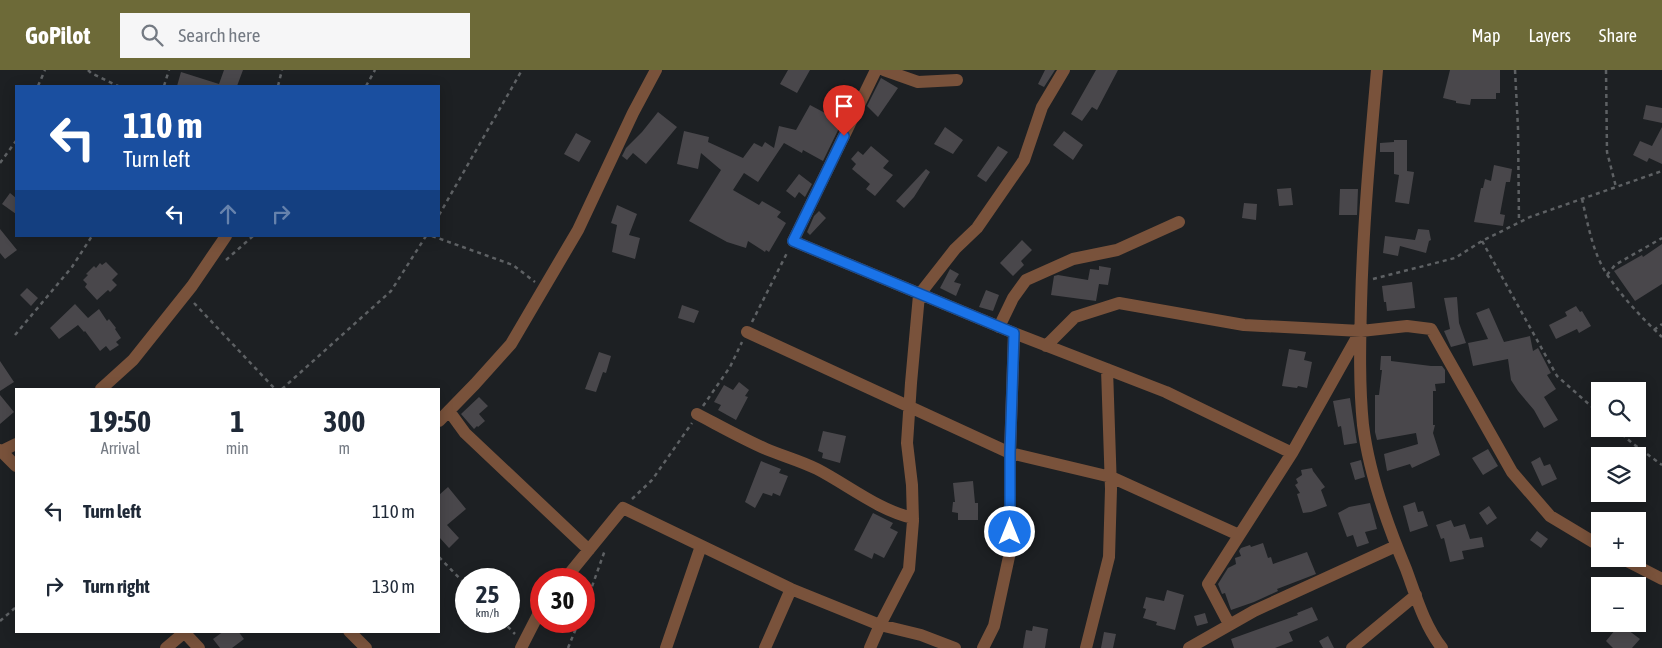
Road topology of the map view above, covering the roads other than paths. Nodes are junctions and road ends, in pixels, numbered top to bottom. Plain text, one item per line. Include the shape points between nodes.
1 (656, 70) edge
2 (876, 70) edge
3 (884, 70) edge
4 (1064, 70) edge
5 (1377, 70) edge
6 (957, 80) dead end
7 (1179, 222) dead end
8 (225, 237) edge
9 (919, 295) junction
10 (999, 327) junction
11 (1361, 331) junction
12 (747, 332) road end
13 (1014, 333) junction
14 (1046, 346) junction
15 (1107, 369) junction
16 (103, 388) edge
17 (909, 406) junction
18 (449, 411) junction
19 (698, 414) road end
20 (440, 420) edge
21 (15, 444) edge
22 (0, 451) edge
23 (1010, 453) junction
24 (1292, 454) junction
25 (15, 465) edge
26 (1111, 477) junction
27 (913, 518) junction
28 (1239, 535) junction
29 (1591, 541) edge
30 (701, 546) junction
31 (1396, 546) junction
32 (589, 550) junction
33 (1639, 567) edge
34 (574, 568) edge
35 (1662, 579) edge
36 (791, 589) junction
37 (1416, 595) junction
38 (880, 624) junction
39 (1229, 624) junction
40 (530, 629) edge
41 (184, 633) edge
42 (186, 633) edge
43 (351, 633) edge
44 (522, 645) edge
45 (166, 648) edge
46 (199, 648) edge
47 (366, 648) edge
48 (666, 648) edge
49 (765, 648) edge
50 (870, 648) edge
51 (955, 648) edge
52 (983, 648) edge
53 (1086, 648) edge
54 (1189, 648) edge
55 (1352, 648) edge
56 (1442, 648) edge

1 - 18 street via 578,230 511,344
2 - 9 street via 793,241
3 - 6 street via 918,82
4 - 9 street via 1042,107 1024,160 976,228 954,249
5 - 11 street via 1368,164
7 - 10 street via 1117,250 1074,259 1026,280
8 - 16 street via 134,360
9 - 10 street
9 - 17 street
10 - 13 street
11 - 14 street via 1244,325 1119,303 1074,317
11 - 24 street
11 - 29 street via 1407,326 1431,329 1512,472 1550,516
11 - 31 street via 1363,426 1375,480
12 - 17 street
13 - 14 street
13 - 23 street
14 - 15 street
15 - 24 street via 1166,392
15 - 26 street
17 - 23 street
17 - 27 street via 907,443
18 - 20 street
18 - 32 street via 465,433
19 - 27 street via 766,449 814,467 899,515
21 - 22 street
22 - 25 street
23 - 26 street
23 - 52 street via 1010,552 994,626
24 - 28 street
26 - 28 street
26 - 53 street via 1109,558
27 - 38 street via 909,569
28 - 39 street via 1208,584
30 - 32 street via 623,508
30 - 36 street
30 - 48 street
31 - 37 street
31 - 39 street
32 - 34 street
33 - 35 street
36 - 38 street
36 - 49 street
37 - 55 street
37 - 56 street via 1432,634
38 - 50 street
38 - 51 street
39 - 54 street
40 - 44 street
41 - 45 street
42 - 46 street
43 - 47 street

